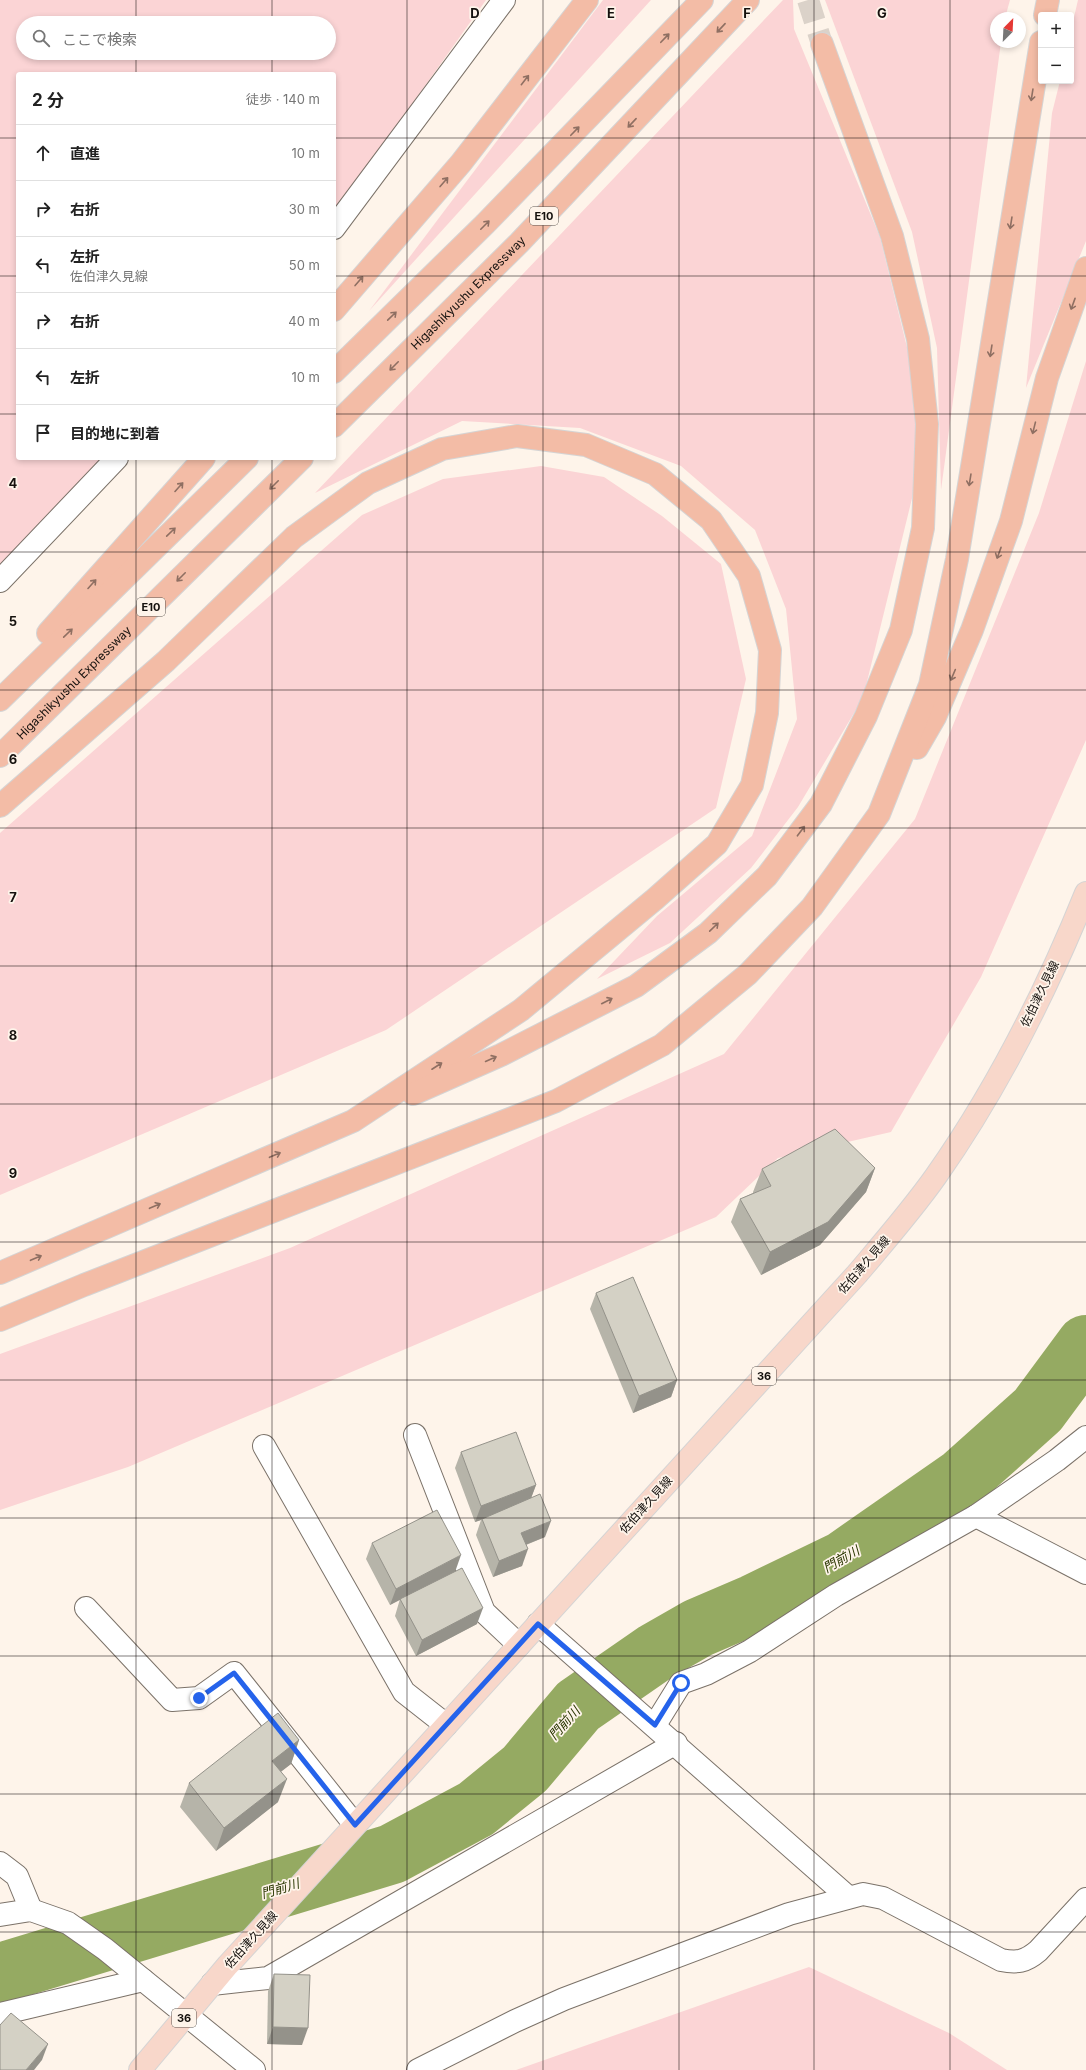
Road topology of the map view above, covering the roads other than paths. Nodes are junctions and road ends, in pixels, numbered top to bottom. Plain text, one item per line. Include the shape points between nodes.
1 (504, 0) edge
2 (587, 0) edge
3 (702, 0) edge
4 (748, 0) edge
5 (1048, 0) edge
6 (1046, 12) edge
7 (822, 44) tunnel mouth
8 (1040, 48) edge
9 (336, 225) edge
10 (1086, 268) edge
11 (336, 308) edge
12 (336, 370) edge
13 (336, 424) edge
14 (115, 460) edge
15 (202, 460) edge
16 (245, 460) edge
17 (300, 460) edge
18 (0, 581) edge
19 (0, 685) edge
20 (0, 700) edge
21 (0, 756) edge
22 (0, 806) edge
23 (879, 814) junction
24 (1086, 894) edge
25 (1078, 928) edge
26 (354, 1121) junction
27 (0, 1273) edge
28 (0, 1320) edge
29 (415, 1435) dead end
30 (1086, 1437) edge
31 (264, 1446) dead end
32 (976, 1516) junction
33 (1086, 1573) edge
34 (86, 1608) dead end
35 (540, 1624) junction
36 (519, 1645) junction
37 (651, 1722) junction
38 (446, 1725) junction
39 (676, 1743) junction
40 (355, 1825) junction
41 (0, 1863) edge
42 (848, 1897) junction
43 (1086, 1899) edge
44 (31, 1910) junction
45 (0, 1914) edge
46 (143, 1980) junction
47 (212, 1984) junction
48 (0, 2014) edge
49 (186, 2015) junction
50 (140, 2070) edge
51 (254, 2070) edge
52 (418, 2070) edge

1 - 9 street
11 -> 2 highway via 461,163
12 -> 3 highway via 485,224
4 -> 13 highway, Higashikyushu Expressway / E10 via 519,243
5 - 6 highway
26 -> 7 highway via 501,1055 636,986 708,933 767,876 821,804 866,716 901,630 923,528 927,424 918,339 892,236
8 -> 23 highway via 957,559 930,685
10 -> 23 highway via 1046,378 1011,521 972,630 935,717
14 - 18 street
19 -> 15 highway
20 -> 16 highway
17 -> 21 highway, Higashikyushu Expressway / E10
26 -> 22 highway via 521,1010 656,899 717,844 752,785 767,713 770,650 749,576 711,520 655,474 586,445 517,436 442,449 368,483 294,537 166,661
23 - 28 highway via 812,907 748,974 662,1045 556,1101
24 - 25 main road, 佐伯津久見線 / 36
25 - 35 main road, 佐伯津久見線 / 36 via 981,1107 936,1176 904,1218 857,1274
27 -> 26 highway
29 - 36 street via 484,1612
30 - 32 street
31 - 38 street via 404,1692
32 - 33 street
32 - 37 street via 836,1595 750,1651 706,1674 681,1683
34 - 40 street via 172,1700 199,1698 234,1673
35 - 36 main road, 佐伯津久見線 / 36
35 - 37 street
36 - 38 main road, 佐伯津久見線 / 36
37 - 39 street
38 - 40 main road, 佐伯津久見線 / 36
39 - 42 street
39 - 47 street via 268,1978
40 - 47 main road, 佐伯津久見線 / 36
41 - 44 street via 17,1876
42 - 43 street via 863,1894 883,1898 1001,1960 1012,1962 1029,1959
42 - 52 street via 789,1914 564,1999
44 - 45 street
44 - 46 street via 68,1923
46 - 48 street
46 - 49 street
47 - 49 main road, 佐伯津久見線 / 36
49 - 50 main road, 佐伯津久見線 / 36
49 - 51 street

